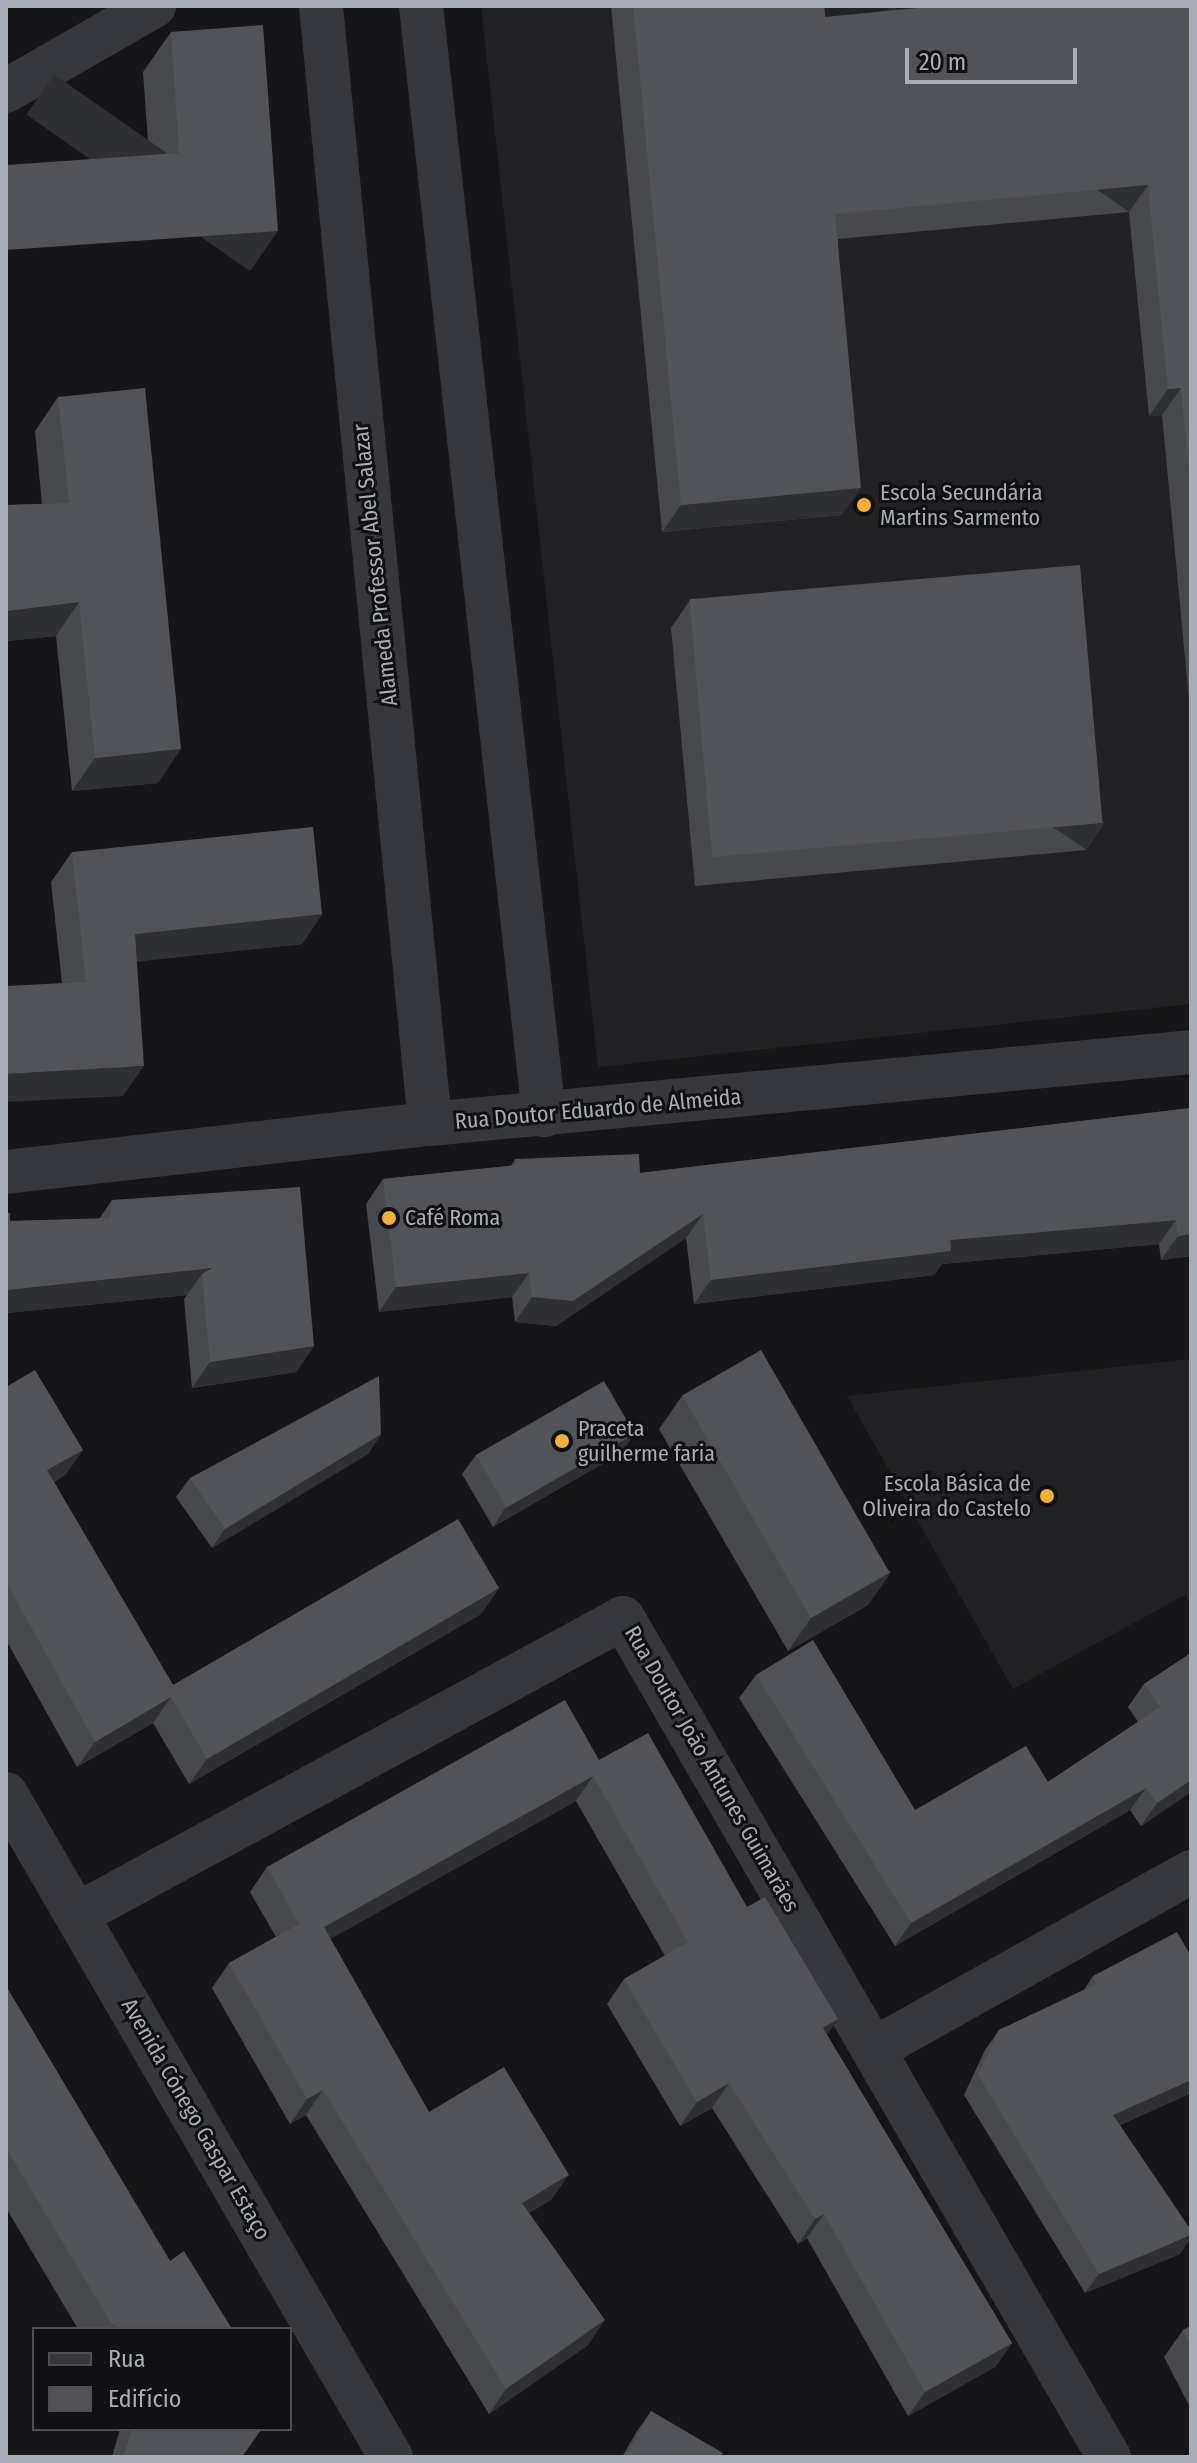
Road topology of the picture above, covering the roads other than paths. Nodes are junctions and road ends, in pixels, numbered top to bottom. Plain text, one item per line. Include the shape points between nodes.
1 (154, 6) edge
2 (321, 6) edge
3 (421, 6) edge
4 (6, 91) edge
5 (1191, 1052) edge
6 (544, 1115) junction
7 (430, 1124) junction
8 (6, 1172) edge
9 (6, 1794) edge
10 (1191, 1872) edge
11 (78, 1914) junction
12 (876, 2048) junction
13 (383, 2454) edge
14 (1109, 2457) edge

1 - 4 street
2 - 7 street, Alameda Professor Abel Salazar
3 - 6 street
5 - 6 street, Rua Doutor Eduardo de Almeida
6 - 7 street, Rua Doutor Eduardo de Almeida
7 - 8 street, Rua Doutor Eduardo de Almeida
9 - 11 street, Avenida Cónego Gaspar Estaço
10 - 12 street
11 - 12 street, Rua Doutor João Antunes Guimarães via 623,1618
11 - 13 street, Avenida Cónego Gaspar Estaço
12 - 14 street, Rua Doutor João Antunes Guimarães

